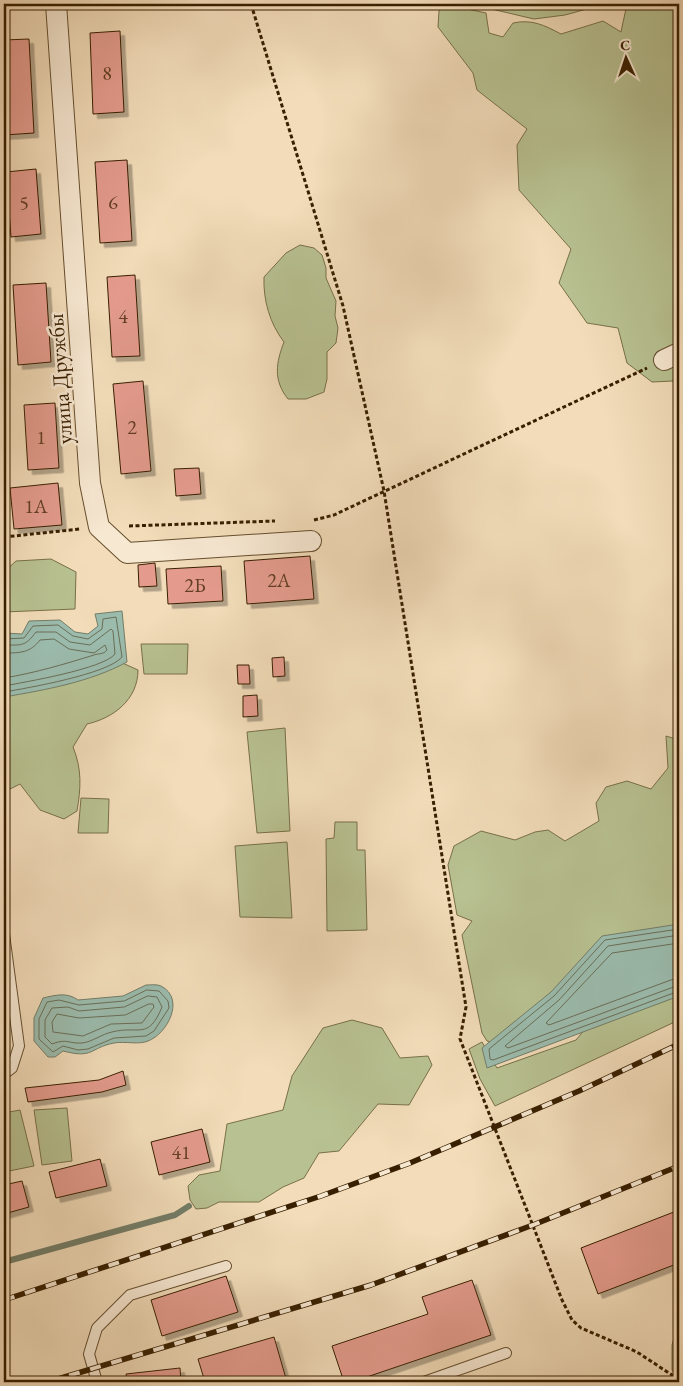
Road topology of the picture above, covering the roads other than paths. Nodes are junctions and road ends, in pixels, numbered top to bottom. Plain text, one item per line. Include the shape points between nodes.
1 (56, 4) edge
2 (311, 541) dead end
3 (4, 934) edge
4 (4, 1074) edge
5 (226, 1266) dead end
6 (506, 1353) dead end
7 (97, 1382) edge
8 (424, 1382) edge

1 - 2 street, улица Дружбы via 90,484 99,527 127,553
3 - 4 lane via 18,1046 12,1068
5 - 7 lane via 130,1295 97,1328 89,1354
6 - 8 lane

